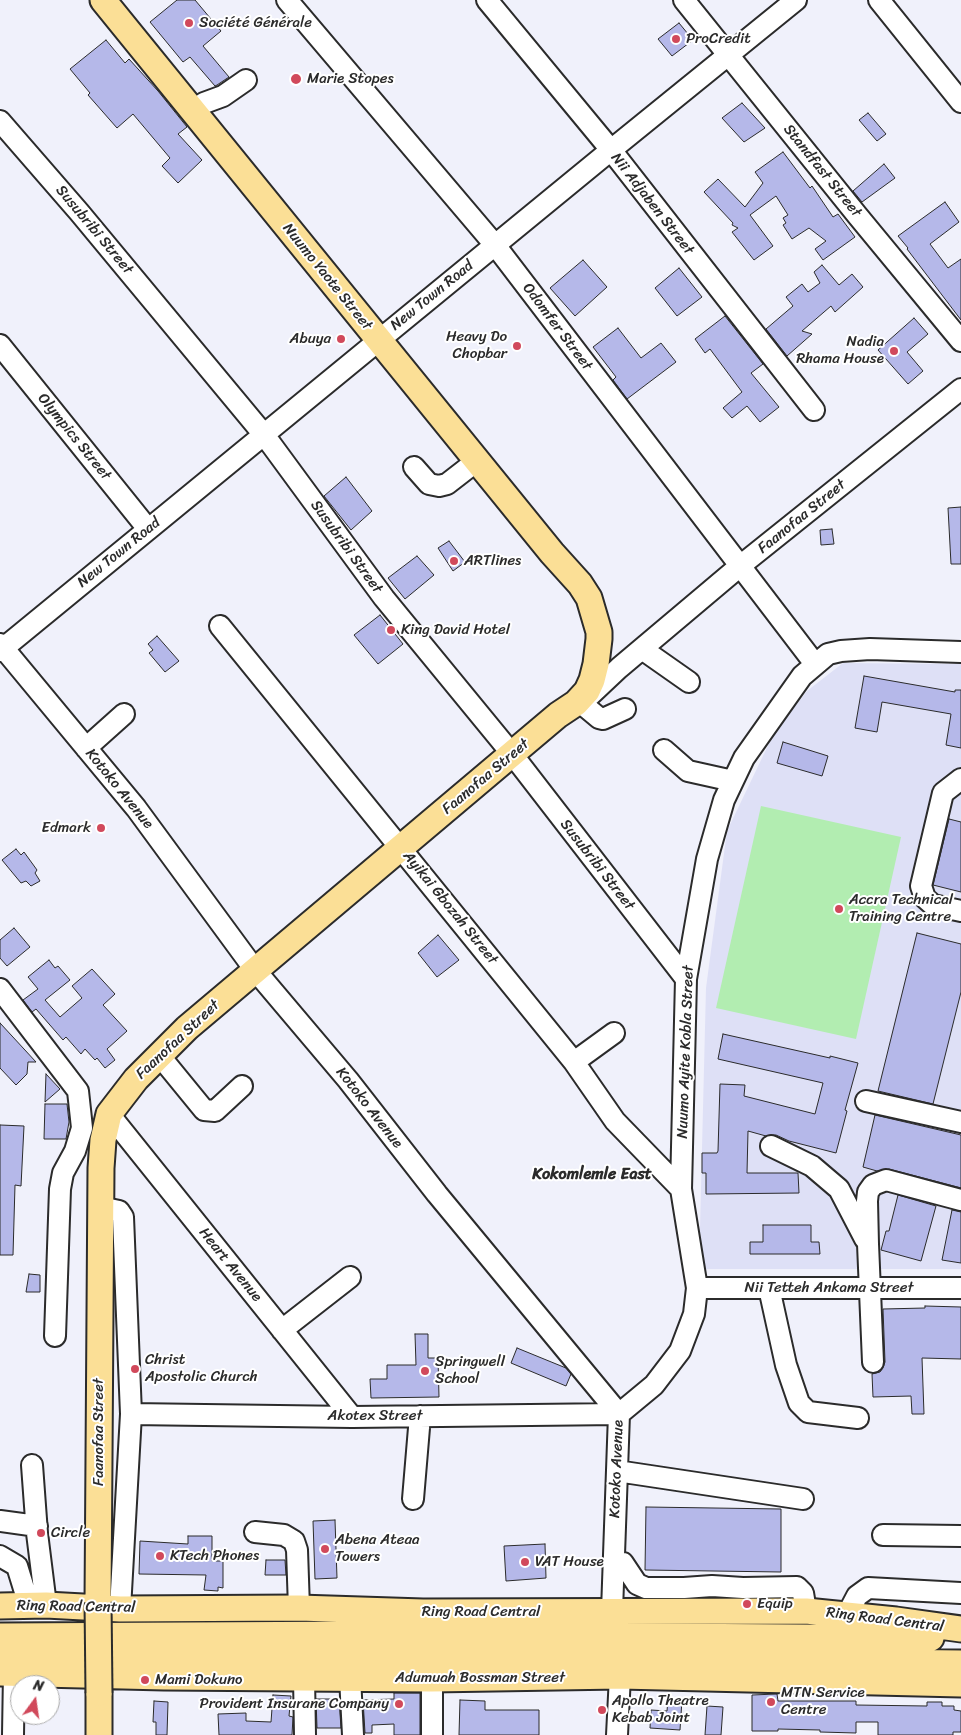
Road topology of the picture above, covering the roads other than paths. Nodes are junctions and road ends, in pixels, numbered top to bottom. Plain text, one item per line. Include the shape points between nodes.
1 (103, 0) edge
2 (287, 0) edge
3 (486, 0) edge
4 (684, 0) edge
5 (796, 0) edge
6 (879, 0) edge
7 (730, 55) junction
8 (246, 80) dead end
9 (961, 102) edge
10 (193, 110) junction
11 (0, 121) edge
12 (611, 150) junction
13 (495, 245) junction
14 (378, 340) junction
15 (961, 341) edge
16 (0, 346) edge
17 (961, 389) edge
18 (814, 410) dead end
19 (265, 436) junction
20 (478, 460) junction
21 (414, 467) dead end
22 (148, 529) junction
23 (740, 566) junction
24 (220, 626) dead end
25 (1, 648) edge
26 (642, 649) junction
27 (961, 652) edge
28 (814, 664) junction
29 (689, 682) dead end
30 (572, 707) junction
31 (625, 709) dead end
32 (124, 714) dead end
33 (86, 748) junction
34 (664, 750) dead end
35 (512, 754) junction
36 (961, 779) edge
37 (733, 781) junction
38 (401, 848) junction
39 (961, 911) edge
40 (255, 970) junction
41 (686, 979) junction
42 (0, 989) edge
43 (614, 1033) dead end
44 (159, 1055) junction
45 (574, 1062) junction
46 (242, 1086) dead end
47 (866, 1101) dead end
48 (109, 1114) junction
49 (961, 1122) edge
50 (771, 1146) dead end
51 (681, 1189) junction
52 (961, 1200) edge
53 (100, 1207) junction
54 (868, 1244) junction
55 (350, 1277) dead end
56 (697, 1288) junction
57 (769, 1288) junction
58 (869, 1288) junction
59 (961, 1288) edge
60 (282, 1330) junction
61 (55, 1336) dead end
62 (873, 1362) dead end
63 (131, 1414) junction
64 (619, 1414) junction
65 (352, 1416) junction
66 (420, 1416) junction
67 (858, 1418) dead end
68 (32, 1465) dead end
69 (617, 1471) junction
70 (413, 1499) dead end
71 (803, 1499) dead end
72 (0, 1521) edge
73 (37, 1526) junction
74 (255, 1532) dead end
75 (882, 1535) dead end
76 (961, 1536) edge
77 (0, 1556) edge
78 (614, 1563) junction
79 (961, 1593) edge
80 (37, 1605) junction
81 (0, 1606) edge
82 (109, 1606) junction
83 (299, 1608) junction
84 (612, 1611) junction
85 (806, 1611) junction
86 (847, 1615) junction
87 (961, 1629) edge
88 (0, 1636) edge
89 (961, 1638) edge
90 (490, 1657) junction
91 (961, 1663) edge
92 (5, 1667) edge
93 (620, 1676) junction
94 (304, 1677) junction
95 (358, 1677) junction
96 (432, 1679) junction
97 (961, 1684) edge
98 (13, 1735) edge
99 (99, 1735) edge
100 (305, 1735) edge
101 (353, 1735) edge
102 (432, 1735) edge
103 (617, 1735) edge

1 - 10 main road, Nuumo Yaote Street
2 - 13 street, Odomfer Street
3 - 12 street, Nii Adjaben Street
4 - 7 street, Standfast Street
5 - 7 street, New Town Road
6 - 9 street
7 - 12 street, New Town Road
7 - 15 street, Standfast Street
8 - 10 street via 223,96
10 - 14 main road, Nuumo Yaote Street
11 - 19 street, Susubribi Street via 80,212
12 - 13 street, New Town Road
12 - 18 street, Nii Adjaben Street
13 - 14 street, New Town Road
13 - 23 street, Odomfer Street
14 - 19 street, New Town Road
14 - 20 main road, Nuumo Yaote Street
16 - 22 street, Olympics Street
17 - 23 street, Faanofaa Street
19 - 22 street, New Town Road
19 - 35 street, Susubribi Street via 384,598
20 - 21 street via 447,484 439,486 429,484
20 - 30 main road, Nuumo Yaote Street via 552,553 578,607 587,647
22 - 25 street, New Town Road
23 - 26 street, Faanofaa Street
23 - 28 street, Odomfer Street
24 - 38 street, Ayikai Gbozah Street
25 - 33 street, Kotoko Avenue
26 - 29 street
26 - 30 street, Faanofaa Street
27 - 28 street, Nuumo Ayite Kobla Street via 840,651 828,654
28 - 37 street, Nuumo Ayite Kobla Street via 744,758
30 - 31 street via 603,719
30 - 35 main road, Faanofaa Street
32 - 33 street
33 - 40 street, Kotoko Avenue via 136,808
34 - 37 street via 688,771
35 - 38 main road, Faanofaa Street
35 - 41 street, Susubribi Street
36 - 39 street via 943,793 921,886 925,898 932,905
37 - 41 street, Nuumo Ayite Kobla Street via 724,800 707,859
38 - 40 main road, Faanofaa Street
38 - 45 street, Ayikai Gbozah Street
40 - 44 main road, Faanofaa Street
40 - 64 street, Kotoko Avenue
41 - 51 street, Nuumo Ayite Kobla Street
42 - 61 street via 78,1090 82,1128 63,1173 60,1189
43 - 45 street
44 - 46 street via 204,1110 215,1111
44 - 48 main road, Faanofaa Street
45 - 51 street, Ayikai Gbozah Street via 615,1121
47 - 49 street
48 - 53 main road, Faanofaa Street via 100,1168
48 - 60 street, Heart Avenue
50 - 54 street via 812,1166 839,1189
51 - 56 street, Nuumo Ayite Kobla Street
52 - 54 street via 886,1180 874,1185 868,1192 867,1201
53 - 63 street via 119,1211 123,1217
53 - 82 main road, Faanofaa Street
54 - 58 street
55 - 60 street
56 - 57 street, Nii Tetteh Ankama Street
56 - 64 street, Nuumo Ayite Kobla Street via 694,1314 680,1351 654,1385
57 - 58 street, Nii Tetteh Ankama Street
57 - 67 street via 786,1365 799,1403 808,1412
58 - 59 street, Nii Tetteh Ankama Street
58 - 62 street
60 - 65 street, Heart Avenue
63 - 65 street, Akotex Street
63 - 82 street
64 - 66 street, Akotex Street
64 - 69 street, Kotoko Avenue
65 - 66 street, Akotex Street
66 - 70 street
68 - 73 street
69 - 71 street
69 - 78 street, Kotoko Avenue
72 - 73 street
73 - 80 street
74 - 83 street via 284,1535 294,1541
75 - 76 street
77 - 80 street via 17,1566
78 - 84 street, Kotoko Avenue
78 - 85 street via 623,1564 637,1584 646,1588 797,1587 803,1593
79 - 86 street via 868,1588 857,1596
80 - 81 main road, Ring Road Central
80 - 82 main road, Ring Road Central
82 - 83 main road, Ring Road Central
82 - 99 main road, Faanofaa Street, bridge via 99,1693
83 - 84 main road, Ring Road Central via 415,1612
84 - 85 main road, Ring Road Central
85 - 86 main road, Ring Road Central
86 - 87 main road, Ring Road Central
88 - 89 main road, Ring Road Central via 372,1634
90 - 91 main road
90 - 92 main road via 337,1656
90 - 95 main road
92 - 94 main road, Adumuah Bossman Street via 158,1677
92 - 98 street
93 - 96 main road, Adumuah Bossman Street
93 - 97 main road, Adumuah Bossman Street
93 - 103 street
94 - 95 main road, Adumuah Bossman Street
94 - 100 street
95 - 96 main road, Adumuah Bossman Street
95 - 101 street
96 - 102 street

